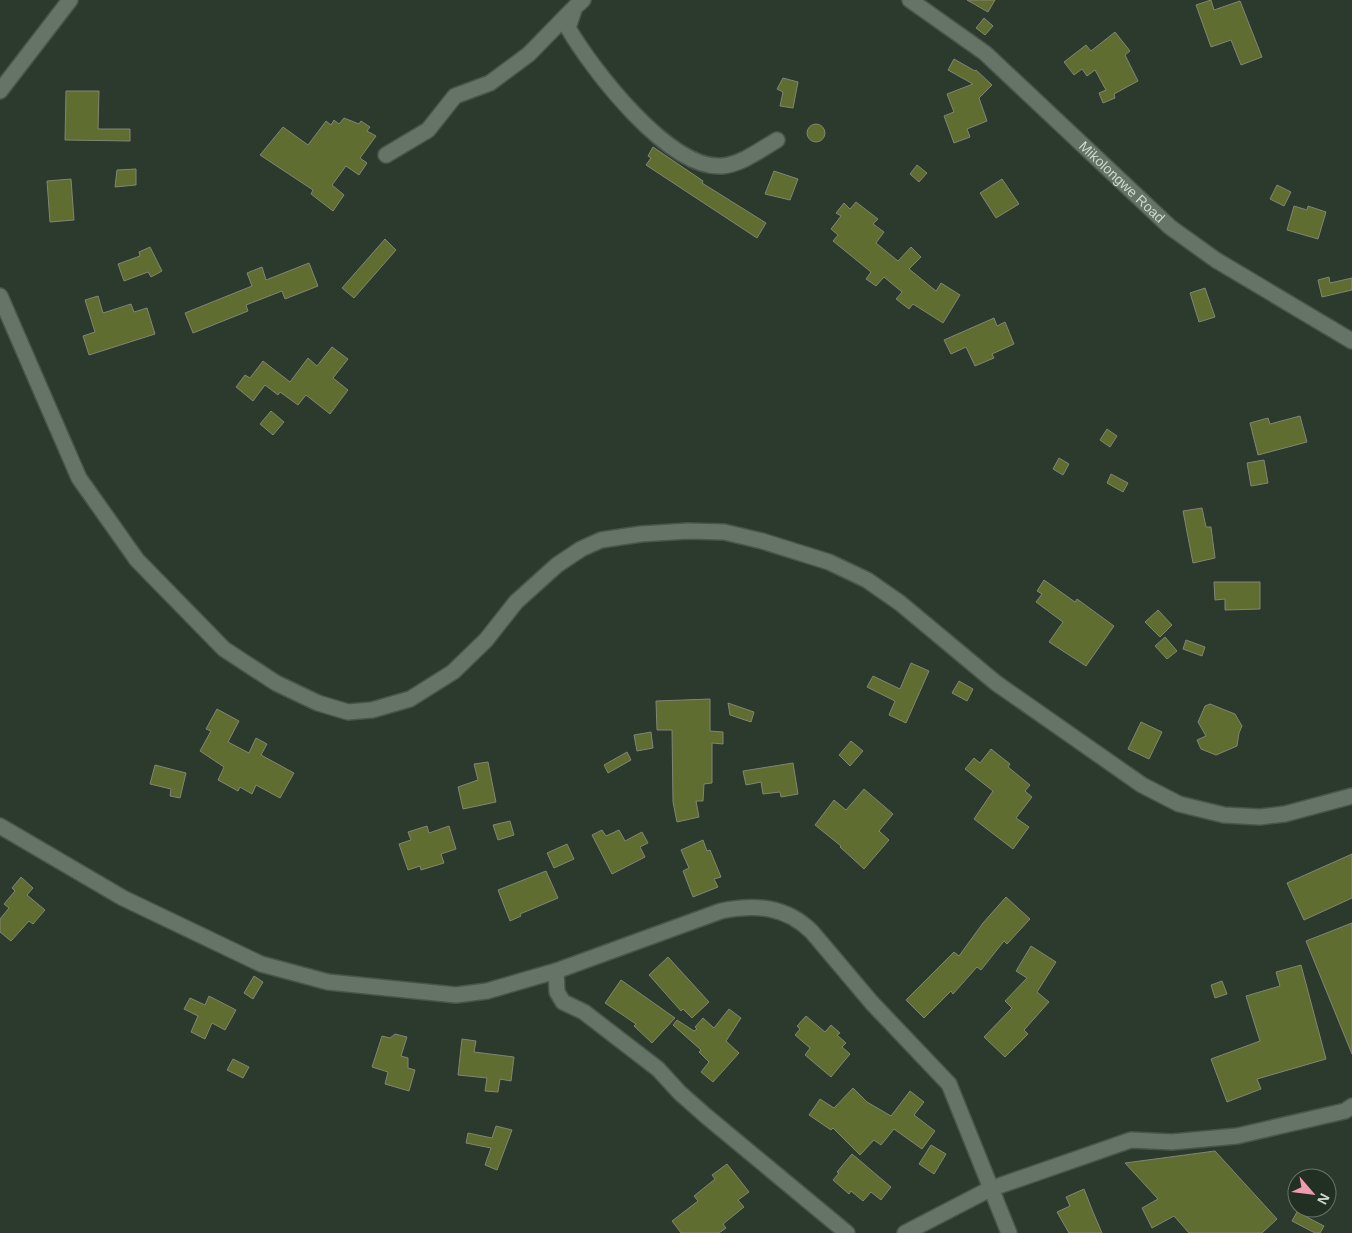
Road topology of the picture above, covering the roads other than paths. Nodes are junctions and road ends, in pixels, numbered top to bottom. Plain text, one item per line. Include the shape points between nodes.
1 (70, 0) edge
2 (910, 0) edge
3 (579, 4) edge
4 (0, 91) edge
5 (777, 140) dead end
6 (386, 155) dead end
7 (0, 296) edge
8 (1352, 341) edge
9 (1352, 796) edge
10 (0, 826) edge
11 (556, 971) junction
12 (1352, 1106) edge
13 (990, 1189) junction
14 (847, 1233) edge
15 (905, 1233) edge
16 (1009, 1233) edge

1 - 4 street
2 - 8 street, Mikolongwe Road via 985,53 1170,227 1216,260
3 - 5 street via 568,28 583,53 650,131 681,153 708,165 723,166 744,160
3 - 6 street via 529,54 490,83 455,96 428,130
7 - 9 street via 79,478 137,560 224,650 276,683 318,703 348,712 372,710 410,699 453,672 486,640 516,602 557,565 601,540 641,534 724,532 830,562 866,580 900,603 996,683 1142,785 1179,804 1224,815 1260,817 1286,814
10 - 11 street via 134,904 261,964 313,979 456,995 488,991
11 - 13 street via 721,911 750,906 791,916 812,932 872,1003 949,1084
11 - 14 street via 557,992 563,1002 584,1012 658,1069 706,1116
12 - 13 street via 1345,1112 1237,1136 1172,1142 1131,1140
13 - 15 street
13 - 16 street

